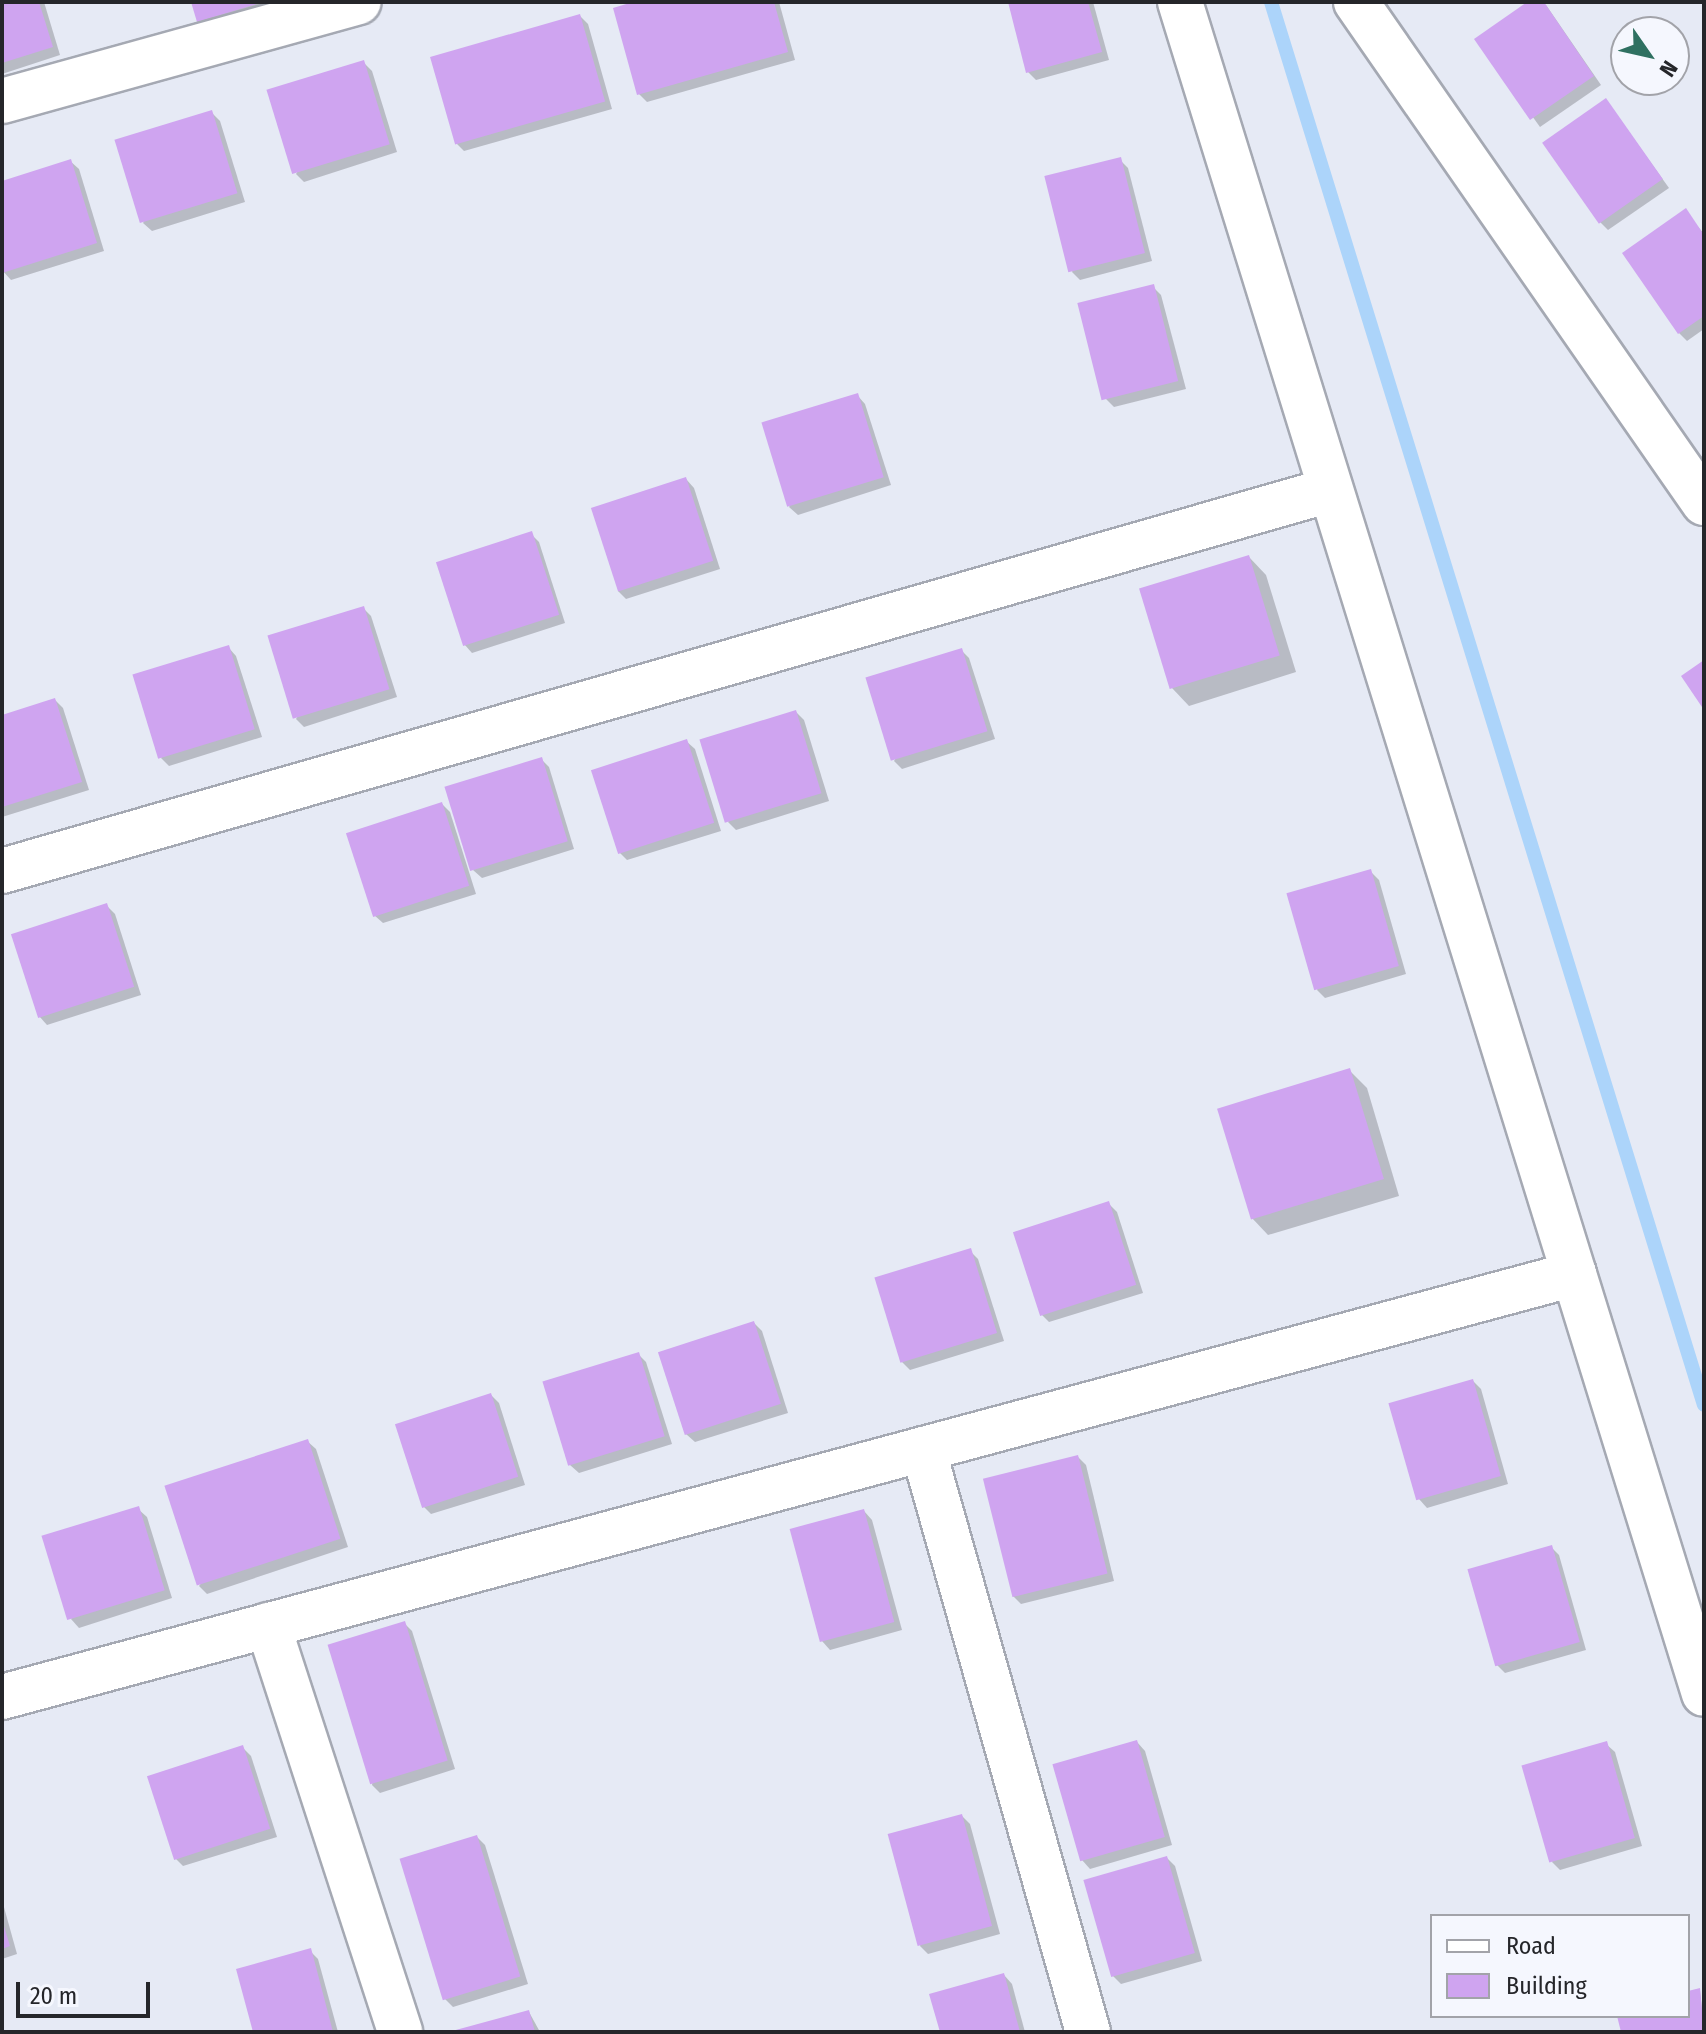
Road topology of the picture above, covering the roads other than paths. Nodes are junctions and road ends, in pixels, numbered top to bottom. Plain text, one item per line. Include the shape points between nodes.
1 (358, 2) edge
2 (1180, 2) edge
3 (1356, 2) edge
4 (2, 101) edge
5 (1330, 490) junction
6 (1704, 503) edge
7 (2, 871) edge
8 (1574, 1274) junction
9 (923, 1449) junction
10 (268, 1625) junction
11 (1704, 1694) edge
12 (2, 1697) edge
13 (400, 2032) edge
14 (1088, 2032) edge

1 - 4 street
2 - 5 street
3 - 6 street
5 - 7 street
5 - 8 street
8 - 9 street
8 - 11 street
9 - 10 street
9 - 14 street
10 - 12 street
10 - 13 street

